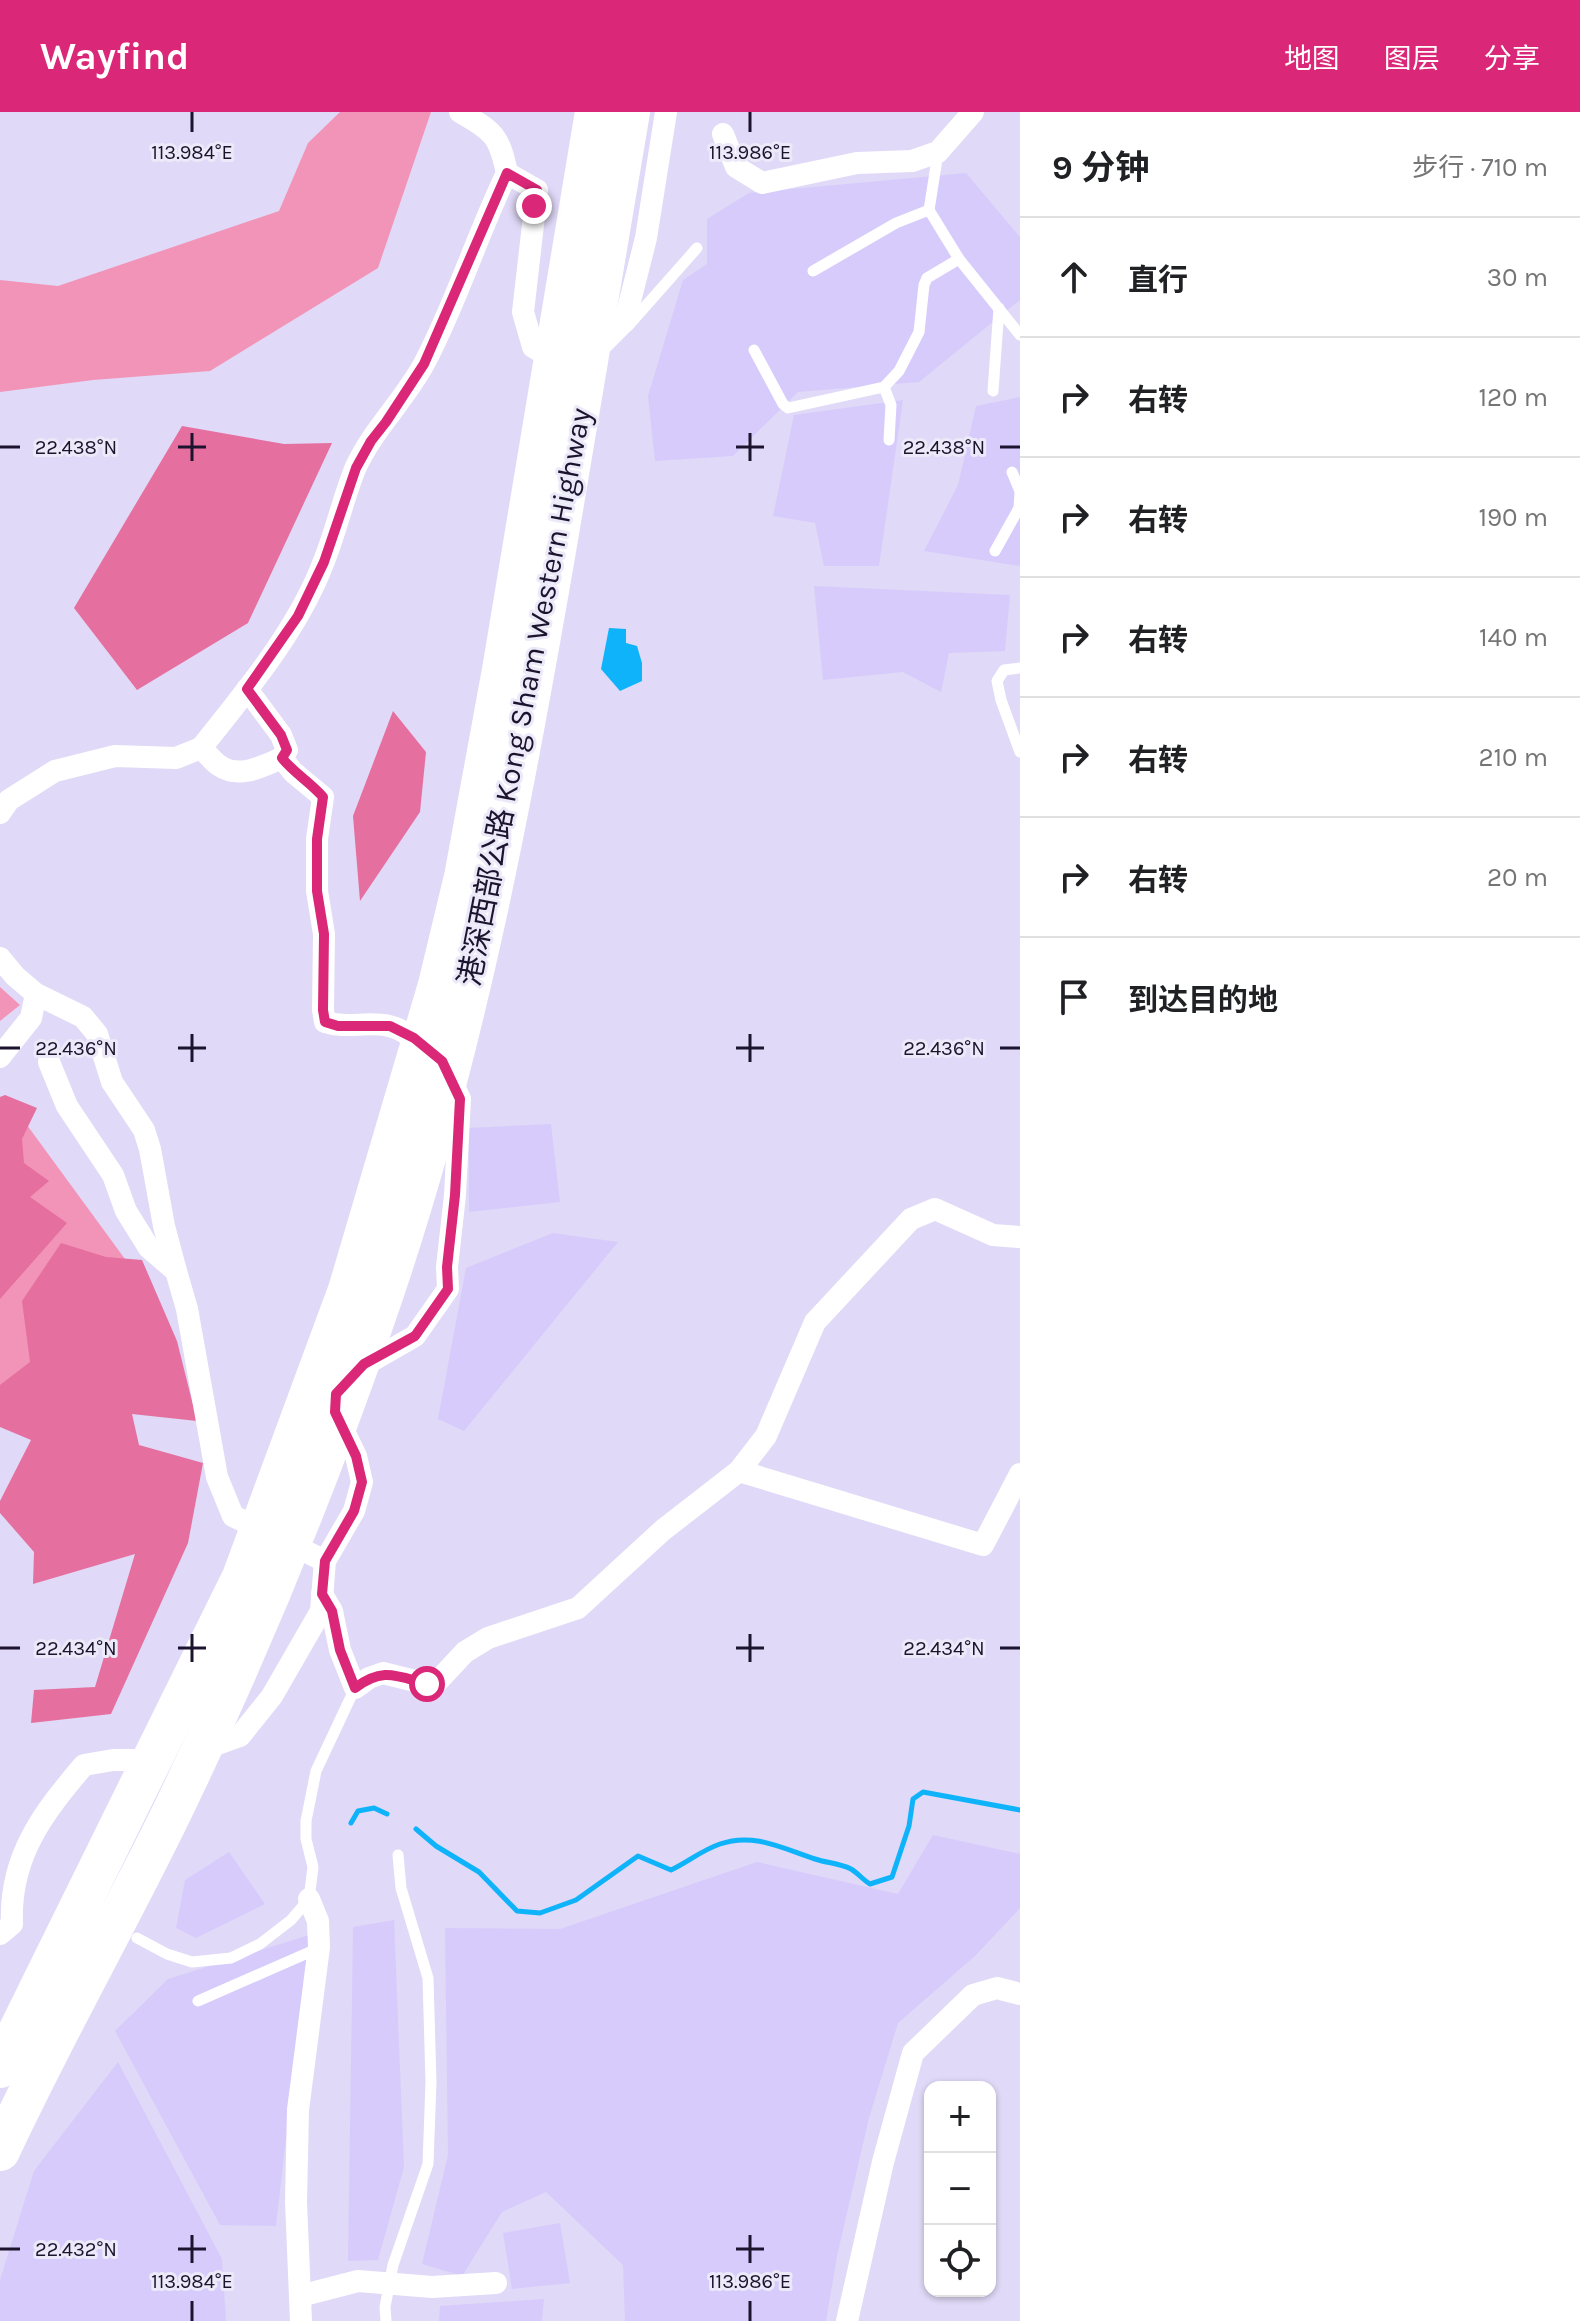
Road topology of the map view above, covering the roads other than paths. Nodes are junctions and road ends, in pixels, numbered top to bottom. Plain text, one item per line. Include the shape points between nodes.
1 (460, 112) edge
2 (595, 112) edge
3 (630, 112) edge
4 (666, 112) edge
5 (973, 112) edge
6 (723, 134) dead end
7 (938, 152) junction
8 (507, 173) junction
9 (929, 210) junction
10 (697, 248) dead end
11 (959, 259) junction
12 (813, 271) dead end
13 (999, 308) junction
14 (619, 326) junction
15 (1020, 335) edge
16 (754, 350) dead end
17 (884, 387) junction
18 (993, 391) dead end
19 (889, 440) dead end
20 (1012, 472) dead end
21 (1020, 492) edge
22 (1019, 508) edge
23 (995, 551) dead end
24 (1020, 668) edge
25 (247, 689) junction
26 (201, 748) junction
27 (1020, 752) edge
28 (282, 758) junction
29 (0, 813) edge
30 (0, 958) edge
31 (36, 994) junction
32 (0, 1057) edge
33 (49, 1062) dead end
34 (1020, 1237) edge
35 (176, 1271) junction
36 (739, 1471) junction
37 (1020, 1474) edge
38 (325, 1561) junction
39 (322, 1594) junction
40 (355, 1688) junction
41 (398, 1855) dead end
42 (309, 1899) junction
43 (0, 1934) edge
44 (137, 1938) dead end
45 (319, 1947) junction
46 (1020, 1994) edge
47 (198, 2001) dead end
48 (0, 2068) edge
49 (0, 2151) edge
50 (496, 2283) dead end
51 (389, 2285) junction
52 (300, 2296) junction
53 (301, 2321) edge
54 (386, 2321) edge
55 (847, 2321) edge

1 - 8 street via 501,143
2 - 48 highway, 港深西部公路 Kong Sham Western Highway via 464,877 438,985 348,1290 242,1577
3 - 49 highway, 港深西部公路 Kong Sham Western Highway via 502,852 426,1156 375,1319 269,1599 168,1821
4 - 14 street via 639,273
5 - 7 street
6 - 7 street via 736,167 762,183 857,163 912,161
7 - 9 lane
8 - 14 street via 537,190 523,312 533,347 554,360 590,356
8 - 25 street via 424,364 356,468 324,562 298,616
9 - 11 lane
9 - 12 lane
10 - 14 lane via 629,326
11 - 13 lane
11 - 17 lane via 927,278 919,332 899,371
13 - 15 lane
13 - 18 lane
16 - 17 lane via 788,408
17 - 19 lane via 891,405
20 - 21 lane
21 - 22 lane
22 - 23 lane
24 - 27 lane via 1004,670 997,681
25 - 26 street
25 - 28 street via 281,735 287,750
26 - 28 street via 220,767 237,772
26 - 29 street via 176,758 115,756 55,771 9,800
28 - 38 street via 323,797 317,891 324,934 325,1022 390,1026 414,1038 442,1061 460,1099 448,1289 415,1336 364,1364 336,1394 335,1412 362,1482 354,1511
30 - 31 street
31 - 32 street via 31,1018
31 - 35 street via 83,1017 97,1034 112,1082 144,1130
33 - 35 street via 67,1106 113,1175 126,1211 149,1248
34 - 36 street via 993,1235 935,1209 911,1219 815,1322 766,1436
35 - 38 street via 217,1477 233,1516
36 - 37 street via 983,1545
36 - 40 street via 663,1530 578,1608 488,1638 465,1652 437,1682 383,1673
38 - 39 street
39 - 40 street
39 - 43 street via 321,1611 272,1696 240,1736 174,1760 84,1765 47,1809 17,1869 12,1924
40 - 42 lane via 316,1771 306,1821 313,1867
41 - 51 lane via 401,1888 428,1978 431,2082 428,2164
42 - 44 lane via 260,1944 231,1958 192,1962
42 - 45 street via 318,1921
45 - 47 lane
45 - 52 street via 298,2110
46 - 55 street via 997,1988 973,1995 913,2053
50 - 51 street
51 - 52 street via 358,2281
51 - 54 lane
52 - 53 street

